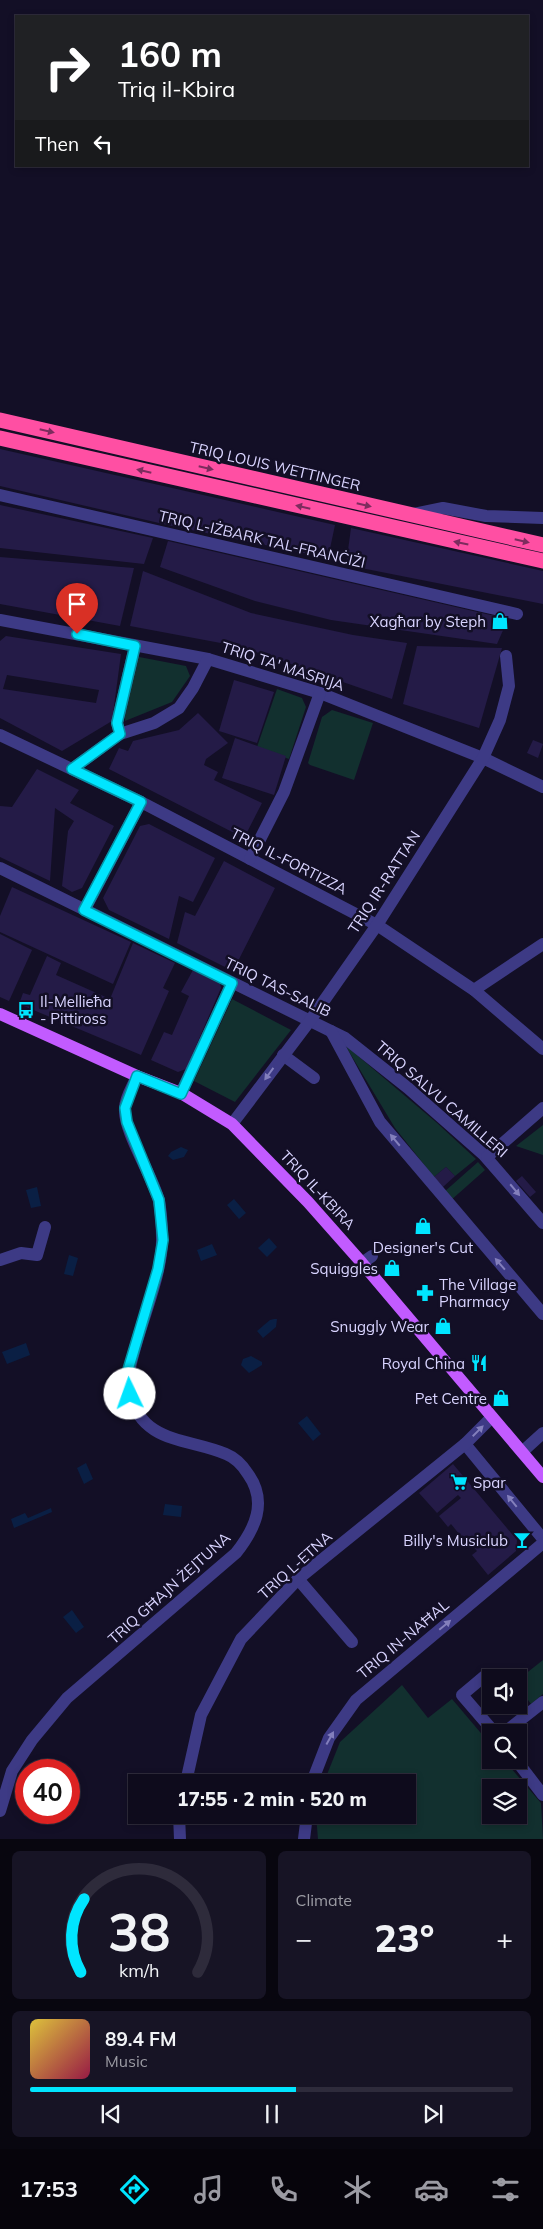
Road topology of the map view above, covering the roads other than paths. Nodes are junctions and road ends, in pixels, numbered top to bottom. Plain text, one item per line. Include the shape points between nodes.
1 (0, 420) edge
2 (0, 438) edge
3 (0, 495) edge
4 (409, 515) junction
5 (543, 518) edge
6 (543, 545) edge
7 (543, 561) edge
8 (517, 614) dead end
9 (0, 620) edge
10 (135, 646) junction
11 (506, 656) dead end
12 (208, 659) junction
13 (320, 693) junction
14 (120, 734) junction
15 (0, 735) edge
16 (483, 758) junction
17 (72, 769) junction
18 (543, 787) edge
19 (141, 802) junction
20 (250, 859) junction
21 (0, 868) edge
22 (84, 910) junction
23 (377, 925) junction
24 (543, 944) edge
25 (232, 983) junction
26 (474, 990) junction
27 (0, 1014) edge
28 (309, 1022) junction
29 (331, 1031) junction
30 (543, 1049) edge
31 (283, 1054) junction
32 (137, 1076) junction
33 (314, 1078) dead end
34 (181, 1094) junction
35 (543, 1108) edge
36 (232, 1124) junction
37 (487, 1157) junction
38 (543, 1223) edge
39 (45, 1227) dead end
40 (0, 1260) edge
41 (543, 1314) edge
42 (492, 1417) junction
43 (543, 1433) edge
44 (465, 1444) junction
45 (522, 1452) junction
46 (543, 1477) edge
47 (543, 1539) edge
48 (543, 1543) edge
49 (298, 1579) junction
50 (352, 1642) dead end
51 (482, 1678) edge
52 (543, 1702) edge
53 (487, 1724) edge
54 (514, 1724) edge
55 (523, 1769) edge
56 (188, 1774) edge
57 (315, 1774) edge
58 (543, 1795) edge
59 (0, 1812) edge
60 (179, 1824) edge
61 (306, 1824) edge
62 (180, 1839) edge
63 (304, 1839) edge

1 -> 4 highway, TRIQ LOUIS WETTINGER
7 -> 2 highway
3 - 8 street, TRIQ L-IŻBARK TAL-FRANĊIŻI
4 - 5 street via 443,508 486,516
4 -> 6 highway, TRIQ LOUIS WETTINGER
9 - 10 street, TRIQ TA' MASRIJA
10 - 12 street, TRIQ TA' MASRIJA
10 - 14 street via 117,723
11 - 16 street via 509,686 500,720
12 - 13 street, TRIQ TA' MASRIJA
12 - 14 street via 179,708 154,723
13 - 16 street, TRIQ TA' MASRIJA
13 - 20 street via 284,792
14 - 17 street
15 - 17 street, TRIQ IL-FORTIZZA
16 - 18 street, TRIQ TA' MASRIJA
16 - 23 street, TRIQ IR-RATTAN
17 - 19 street, TRIQ IL-FORTIZZA
19 - 20 street, TRIQ IL-FORTIZZA
19 - 22 street
20 - 23 street, TRIQ IL-FORTIZZA
21 - 22 street, TRIQ TAS-SALIB
22 - 25 street, TRIQ TAS-SALIB
23 - 26 street, TRIQ IL-FORTIZZA
23 - 28 street, TRIQ IR-RATTAN
24 - 26 street
25 - 28 street, TRIQ TAS-SALIB
25 - 34 street
26 - 30 street, TRIQ IL-FORTIZZA
27 - 32 main road, TRIQ IL-KBIRA
28 - 29 street, TRIQ TAS-SALIB
28 - 31 street, TRIQ IR-RATTAN
29 - 37 street, TRIQ SALVU CAMILLERI via 345,1038 408,1088
41 -> 29 street, TRIQ TAS-SALIB via 380,1122
31 - 33 street
31 -> 36 street, TRIQ IR-RATTAN
32 - 34 main road, TRIQ IL-KBIRA
32 - 59 street, TRIQ GĦAJN ŻEJTUNA via 125,1108 126,1115 159,1200 163,1240 158,1269 128,1370 130,1394 139,1415 152,1429 169,1438 228,1455 242,1465 259,1495 257,1518 236,1553 67,1698 32,1740 12,1772
34 - 36 main road, TRIQ IL-KBIRA
35 - 37 street
36 - 42 main road, TRIQ IL-KBIRA via 367,1259
37 -> 38 street, TRIQ SALVU CAMILLERI
39 - 40 street via 37,1255 21,1253
44 -> 42 street, TRIQ L-ETNA
42 - 45 main road, TRIQ IL-KBIRA
43 - 45 street
47 -> 44 street
44 - 49 street, TRIQ L-ETNA
45 - 46 main road, TRIQ IL-KBIRA
57 -> 48 street, TRIQ IN-NAĦAL via 329,1738 356,1700
49 - 50 street
49 - 56 street, TRIQ L-ETNA via 241,1639 201,1715
51 - 53 street via 462,1695
52 - 54 street
55 - 58 street
60 - 62 street
61 - 63 street

